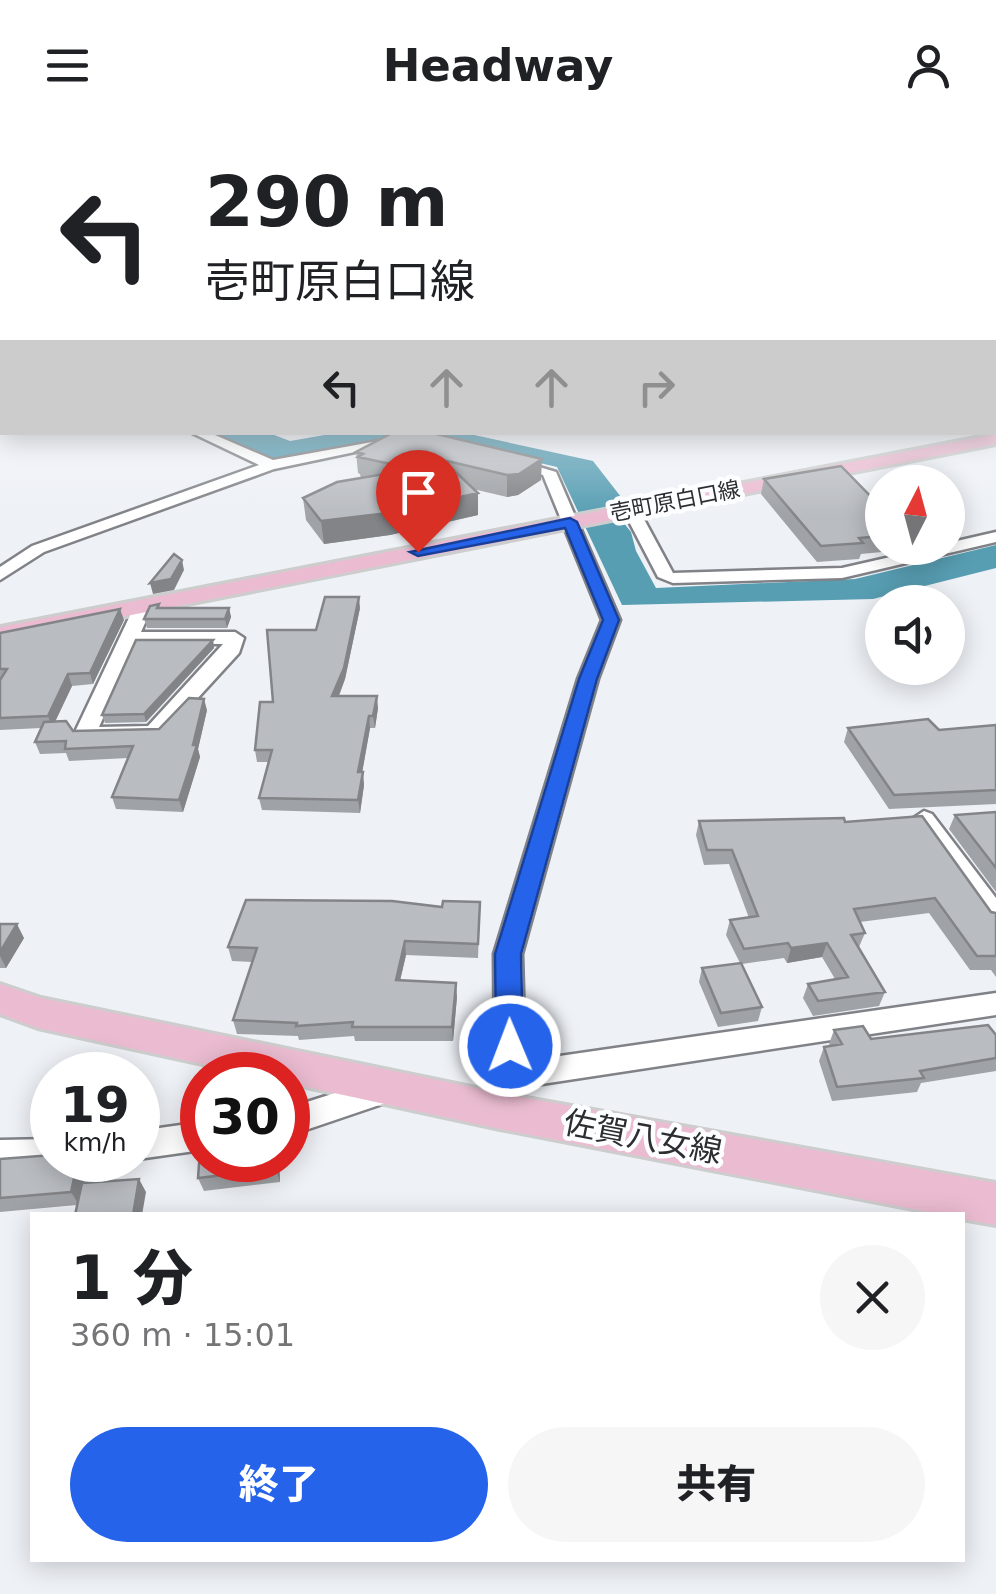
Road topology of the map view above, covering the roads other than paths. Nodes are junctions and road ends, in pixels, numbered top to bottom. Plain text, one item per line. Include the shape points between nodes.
1 (203, 435) edge
2 (996, 438) edge
3 (408, 439) edge
4 (496, 459) edge
5 (271, 465) junction
6 (626, 511) junction
7 (574, 521) junction
8 (996, 537) edge
9 (0, 575) edge
10 (144, 605) junction
11 (6, 631) edge
12 (129, 638) junction
13 (926, 819) edge
14 (996, 917) edge
15 (0, 999) edge
16 (996, 1004) edge
17 (392, 1088) junction
18 (505, 1093) junction
19 (310, 1115) edge
20 (30, 1154) edge
21 (0, 1155) edge
22 (994, 1208) edge

1 - 5 street
2 - 6 main road, 壱町原白口線
3 - 5 street
4 - 7 street via 549,472
5 - 9 street via 38,549
6 - 7 main road, 壱町原白口線
6 - 8 street via 668,578 842,573
7 - 10 main road, 壱町原白口線
7 - 18 street via 611,620 508,954
10 - 11 main road, 壱町原白口線
10 - 12 street
12 - 12 street via 85,734 154,732 229,653 235,638
13 - 14 street
15 - 17 main road, 佐賀八女線 via 38,1013
16 - 18 street
17 - 18 main road, 佐賀八女線
17 - 19 street
18 - 22 main road, 佐賀八女線
20 - 21 street

